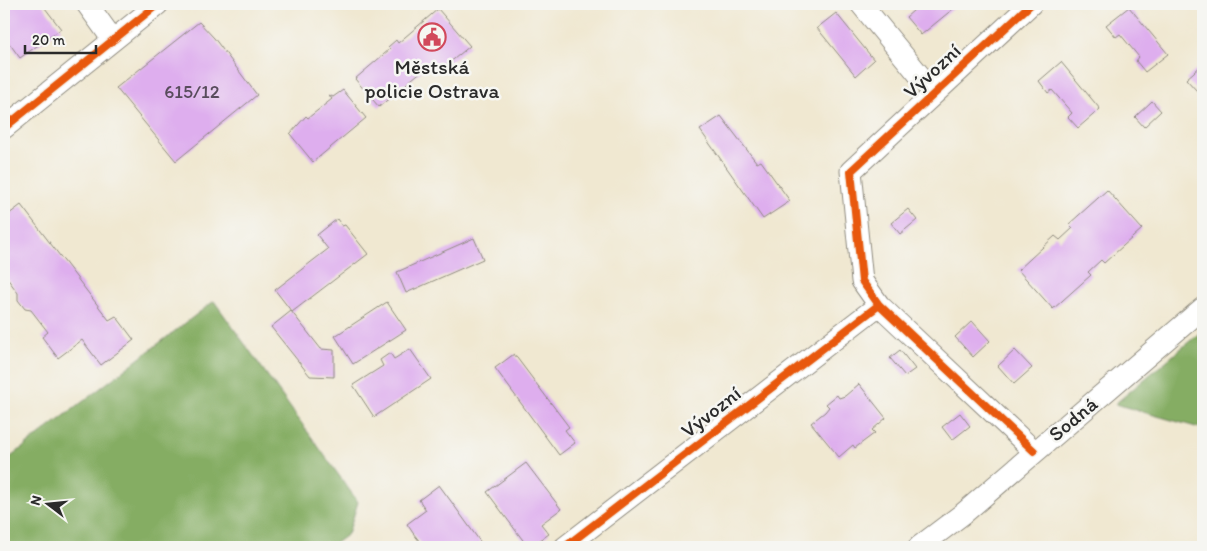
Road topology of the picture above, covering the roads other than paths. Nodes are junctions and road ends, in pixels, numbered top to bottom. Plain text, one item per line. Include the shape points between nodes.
1 (87, 4) edge
2 (158, 4) edge
3 (861, 4) edge
4 (1030, 4) edge
5 (113, 40) junction
6 (934, 93) junction
7 (4, 128) edge
8 (879, 305) junction
9 (1203, 308) edge
10 (1034, 451) junction
11 (565, 547) edge
12 (919, 547) edge

1 - 5 street
2 - 5 street
3 - 6 street
4 - 6 street, Vývozní
5 - 7 street
6 - 8 street, Vývozní via 851,171 862,281
8 - 10 street, Vývozní
8 - 11 street, Vývozní
9 - 10 street, Sodná
10 - 12 street, Sodná via 964,513

